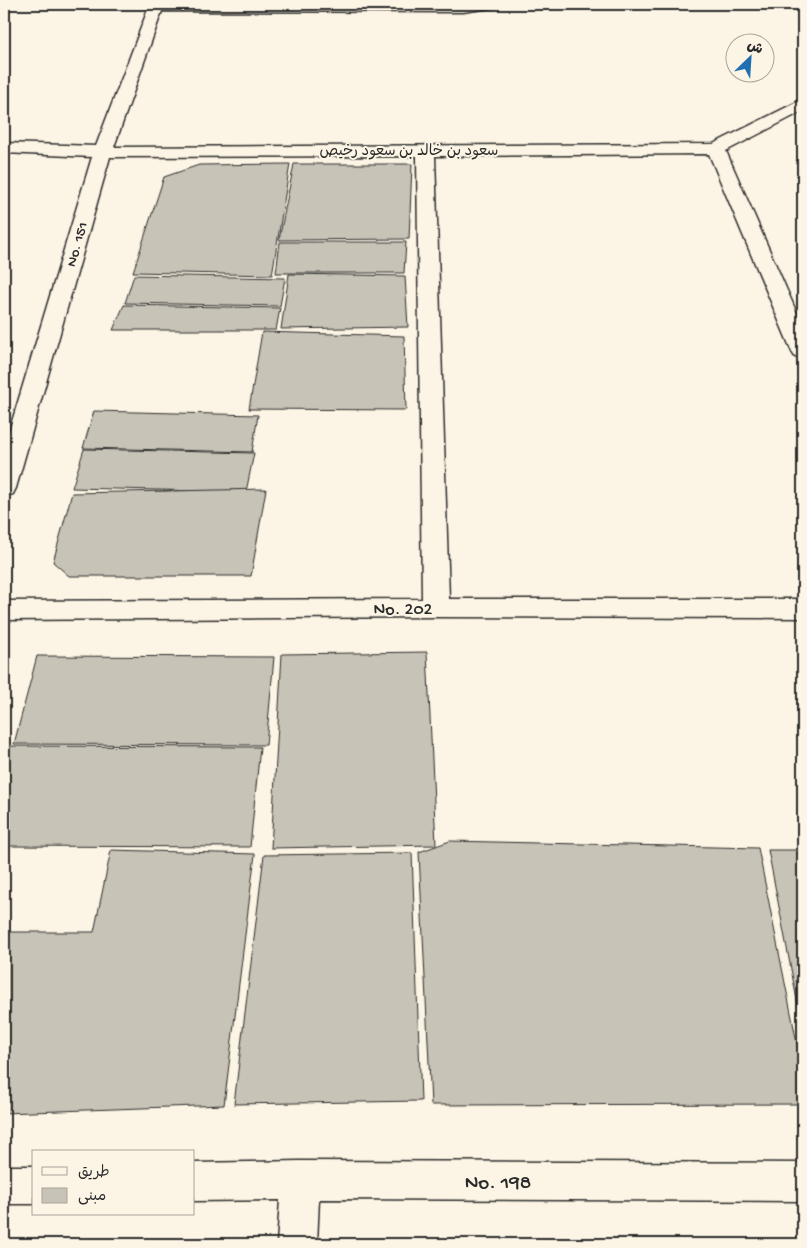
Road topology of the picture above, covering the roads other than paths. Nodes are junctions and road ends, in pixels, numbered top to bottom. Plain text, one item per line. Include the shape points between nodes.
1 (492, 4) edge
2 (157, 5) edge
3 (391, 5) edge
4 (803, 104) edge
5 (4, 148) edge
6 (716, 149) junction
7 (426, 150) junction
8 (103, 152) junction
9 (803, 352) edge
10 (4, 488) edge
11 (436, 608) junction
12 (803, 609) edge
13 (4, 611) edge
14 (300, 1180) junction
15 (195, 1182) edge
16 (803, 1182) edge
17 (32, 1184) edge
18 (4, 1185) edge
19 (296, 1244) edge

1 - 3 street via 463,7
2 - 3 street
2 - 8 street, No. 151
4 - 6 street, سعود بن خالد بن سعود رخيص
5 - 8 street, سعود بن خالد بن سعود رخيص
6 - 7 street, سعود بن خالد بن سعود رخيص
6 - 9 street
7 - 8 street, سعود بن خالد بن سعود رخيص
7 - 11 street
8 - 10 street, No. 151
11 - 12 street, No. 202
11 - 13 street, No. 202
14 - 15 street, No. 198
14 - 16 street, No. 198
14 - 19 street
17 - 18 street

